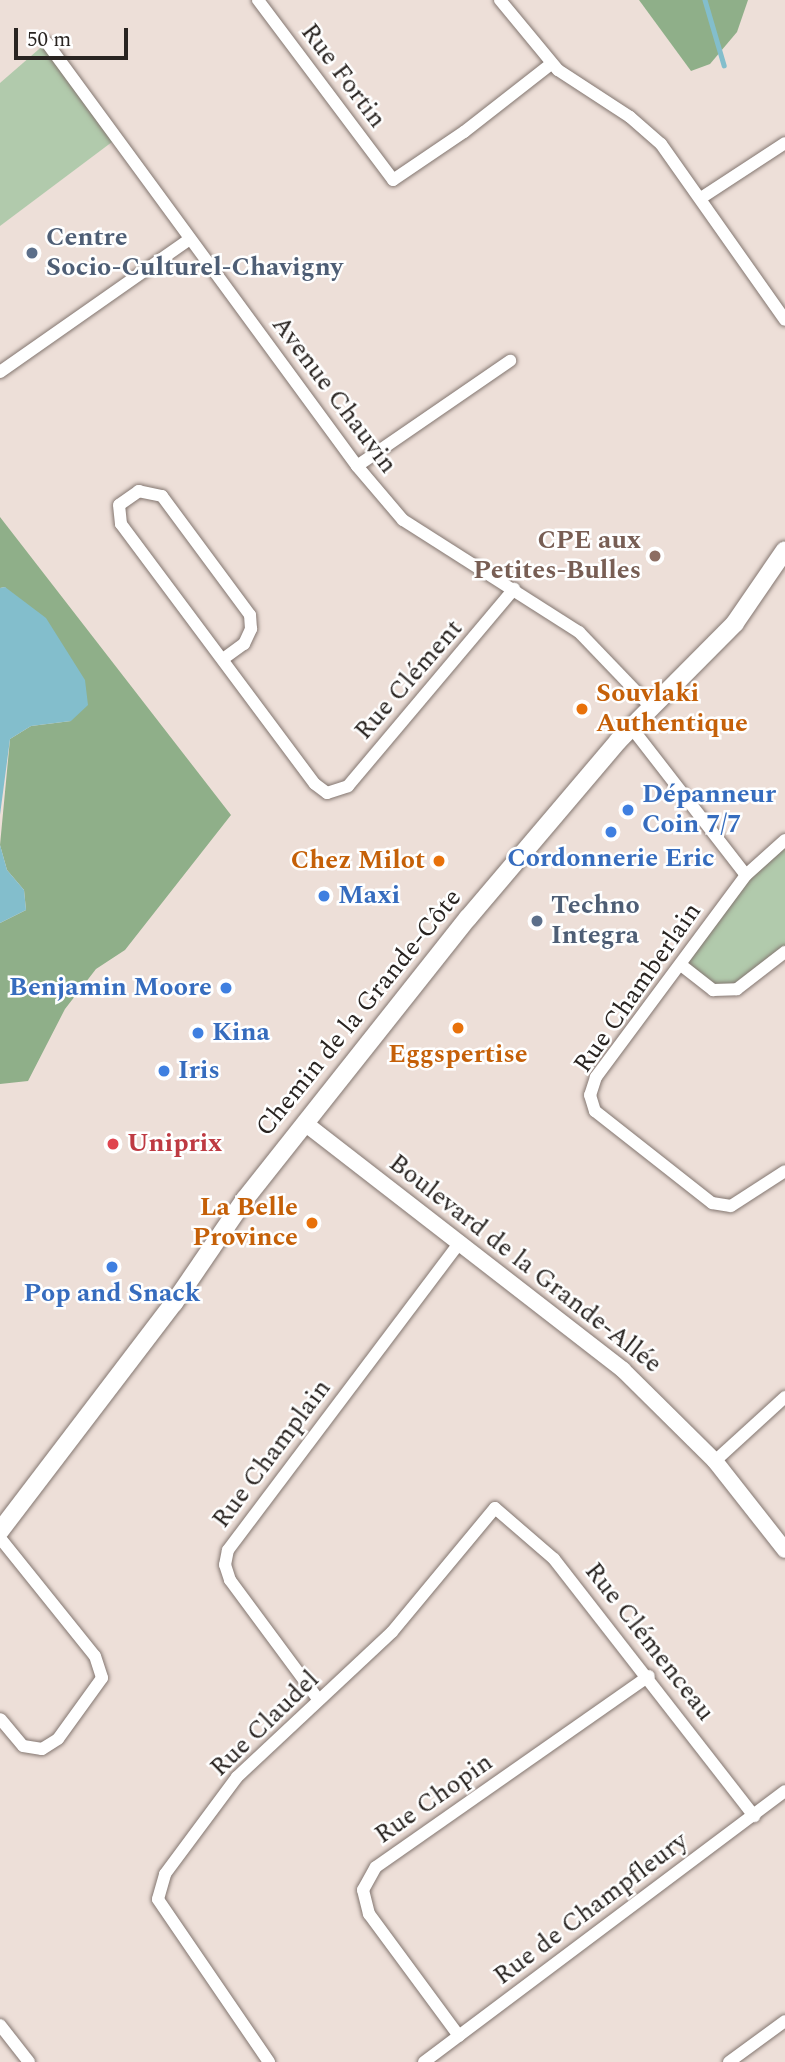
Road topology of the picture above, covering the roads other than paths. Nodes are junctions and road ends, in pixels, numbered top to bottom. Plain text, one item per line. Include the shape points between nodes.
1 (258, 0) edge
2 (500, 0) edge
3 (47, 43) dead end
4 (551, 64) junction
5 (785, 143) edge
6 (701, 198) junction
7 (190, 239) junction
8 (785, 320) edge
9 (510, 361) dead end
10 (0, 372) edge
11 (357, 466) junction
12 (785, 550) edge
13 (514, 589) junction
14 (223, 659) junction
15 (650, 706) junction
16 (631, 727) junction
17 (785, 840) edge
18 (746, 875) junction
19 (785, 952) edge
20 (681, 965) junction
21 (306, 1124) junction
22 (785, 1171) edge
23 (460, 1242) junction
24 (785, 1397) edge
25 (715, 1461) junction
26 (495, 1507) joint
27 (0, 1531) edge
28 (0, 1538) edge
29 (785, 1550) edge
30 (649, 1676) junction
31 (318, 1699) junction
32 (0, 1719) edge
33 (785, 1791) edge
34 (754, 1816) junction
35 (785, 2021) edge
36 (0, 2025) edge
37 (459, 2036) junction
38 (29, 2062) edge
39 (269, 2062) edge
40 (424, 2062) edge
41 (729, 2062) edge

1 - 4 street, Rue Fortin via 393,180
2 - 4 street
3 - 7 street, Avenue Chauvin
4 - 6 street via 650,134
5 - 6 street
6 - 8 street
7 - 10 street
7 - 11 street, Avenue Chauvin
9 - 11 street
11 - 13 street, Avenue Chauvin via 403,520
12 - 15 main road, Chemin de la Grande-Côte via 735,624
13 - 14 street, Rue Clément via 348,786 333,794 317,786
13 - 15 street, Avenue Chauvin via 587,639
14 - 14 street via 121,524 119,505 139,491 162,496 250,615 251,629 244,644
15 - 16 main road, Chemin de la Grande-Côte
16 - 18 street
16 - 21 main road, Chemin de la Grande-Côte via 515,860
17 - 18 street, Rue Chamberlain
18 - 20 street, Rue Chamberlain
19 - 20 street via 737,989 713,990
20 - 22 street, Rue Chamberlain via 596,1077 590,1095 595,1111 712,1203 731,1206
21 - 23 street, Boulevard de la Grande-Allée
21 - 27 main road, Chemin de la Grande-Côte via 232,1216 180,1295
23 - 25 street, Boulevard de la Grande-Allée via 616,1363
23 - 31 street, Rue Champlain via 228,1550 225,1565 230,1580
24 - 25 street
25 - 29 street, Boulevard de la Grande-Allée
26 - 30 street, Rue Clémenceau via 554,1559
26 - 31 street, Rue Claudel via 393,1632
28 - 32 street via 95,1656 103,1678 58,1740 42,1749 23,1746
30 - 34 street, Rue Clémenceau
30 - 37 street, Rue Chopin via 376,1867 363,1890 369,1914
31 - 39 street, Rue Claudel via 237,1777 165,1874 158,1899
33 - 34 street, Rue de Champfleury
34 - 37 street, Rue de Champfleury
35 - 41 street
36 - 38 street
37 - 40 street, Rue de Champfleury

